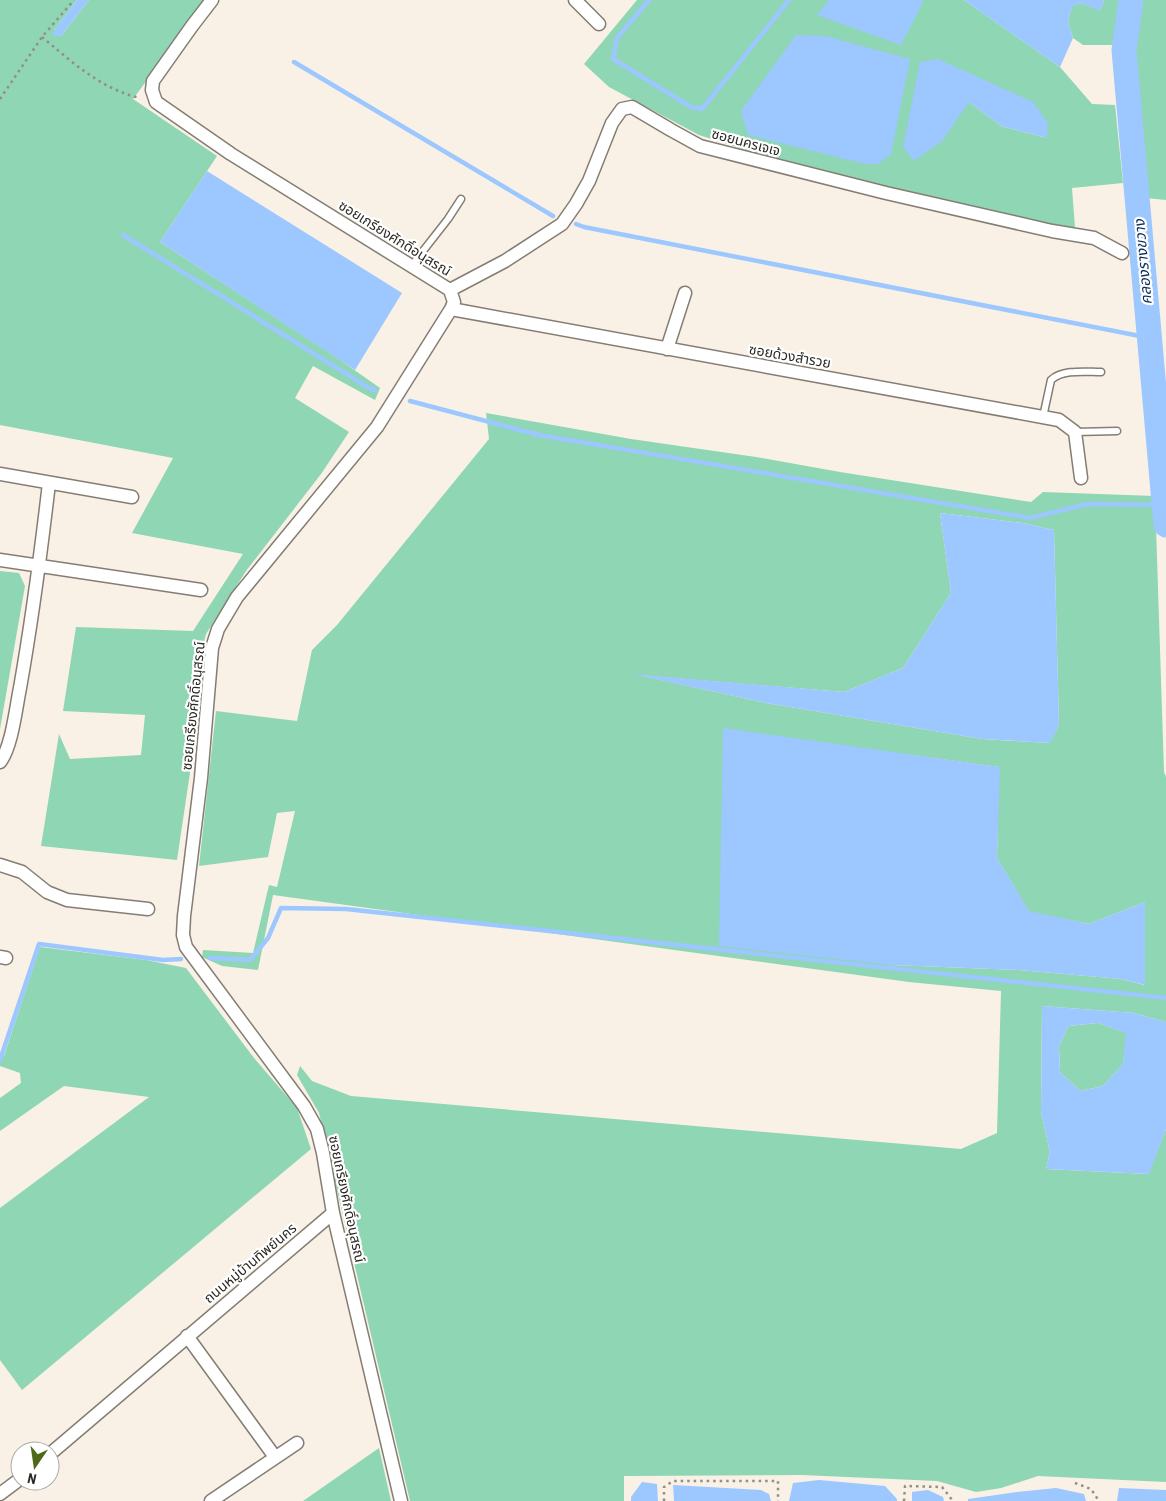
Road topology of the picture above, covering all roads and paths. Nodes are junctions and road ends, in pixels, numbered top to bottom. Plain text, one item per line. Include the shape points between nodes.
1 (74, 0) edge
2 (212, 0) edge
3 (575, 0) edge
4 (599, 24) dead end
5 (42, 37) junction
6 (0, 99) edge
7 (156, 102) junction
8 (461, 199) dead end
9 (1122, 252) dead end
10 (412, 265) junction
11 (450, 290) junction
12 (685, 293) dead end
13 (451, 309) junction
14 (667, 349) junction
15 (1101, 372) dead end
16 (1042, 417) junction
17 (1117, 431) dead end
18 (1075, 432) junction
19 (0, 474) edge
20 (1081, 478) dead end
21 (49, 484) junction
22 (132, 496) dead end
23 (0, 560) edge
24 (39, 566) junction
25 (201, 590) dead end
26 (0, 762) edge
27 (0, 865) edge
28 (148, 909) dead end
29 (333, 1213) junction
30 (187, 1336) junction
31 (297, 1443) dead end
32 (60, 1445) edge
33 (275, 1457) junction
34 (1075, 1483) dead end
35 (211, 1501) edge
36 (401, 1501) edge
37 (664, 1501) edge
38 (778, 1501) edge
39 (904, 1501) edge
40 (953, 1501) edge
41 (1099, 1501) edge

1 - 5 path
2 - 7 street via 153,81
3 - 4 street
5 - 6 path
5 - 7 path via 86,73 124,94
7 - 10 street, ซอยเกรียงศักดิ์อนุสรณ์ via 231,154
8 - 10 lane
9 - 11 street, ซอยนครเจเจ via 1094,238 896,195 700,146 632,107 622,109 612,123 589,181 562,224 505,261
10 - 11 street, ซอยเกรียงศักดิ์อนุสรณ์
11 - 13 street, ซอยเกรียงศักดิ์อนุสรณ์ via 454,302
12 - 14 street
13 - 14 street, ซอยด้วงสำรวย
13 - 29 street, ซอยเกรียงศักดิ์อนุสรณ์ via 378,427 237,597 218,629 212,648 183,935 186,947 304,1106 317,1129
14 - 16 street, ซอยด้วงสำรวย
15 - 16 lane via 1056,376 1051,380
16 - 18 street, ซอยด้วงสำรวย via 1059,420
17 - 18 lane
18 - 20 street
19 - 21 street
21 - 22 street
21 - 24 street
23 - 24 street
24 - 25 street
24 - 26 street via 15,714 7,748
27 - 28 street via 22,872 47,892 67,900
29 - 30 street, ถนนหมู่บ้านทิพย์นคร
29 - 36 street, ซอยเกรียงศักดิ์อนุสรณ์
30 - 32 street, ถนนหมู่บ้านทิพย์นคร
30 - 33 street
31 - 33 street
33 - 35 street
34 - 41 path via 1090,1489
37 - 38 path via 664,1487 673,1481 778,1481
39 - 40 path via 905,1486 942,1487

